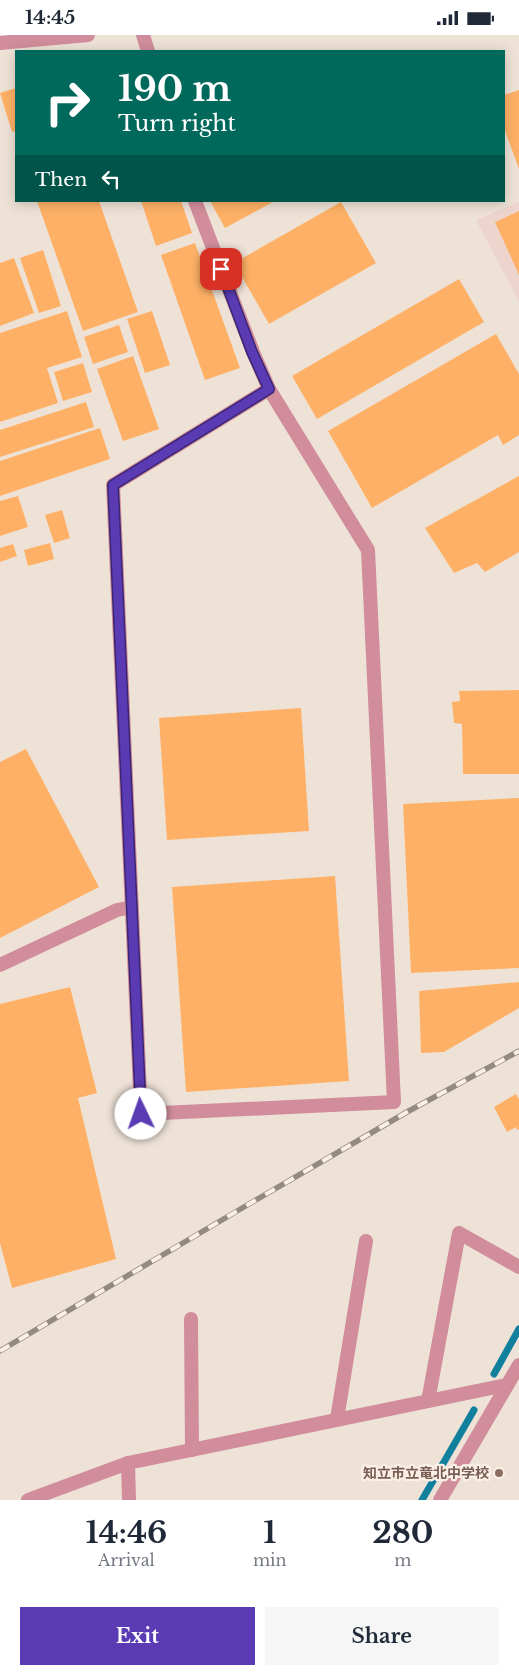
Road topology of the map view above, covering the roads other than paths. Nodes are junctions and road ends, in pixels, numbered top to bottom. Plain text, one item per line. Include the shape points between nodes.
1 (88, 35) edge
2 (143, 35) edge
3 (0, 43) edge
4 (148, 50) edge
5 (196, 202) edge
6 (269, 389) junction
7 (132, 907) junction
8 (0, 965) edge
9 (366, 1241) dead end
10 (519, 1267) edge
11 (191, 1319) dead end
12 (519, 1365) edge
13 (506, 1385) junction
14 (428, 1401) junction
15 (337, 1419) junction
16 (192, 1450) junction
17 (128, 1463) junction
18 (28, 1500) edge
19 (129, 1500) edge
20 (440, 1500) edge

1 - 3 street
2 - 4 street
5 - 6 street
6 - 7 street via 113,485
6 - 7 street via 368,550 394,1102 141,1114
7 - 8 street via 116,909
9 - 15 street
10 - 14 street via 459,1233
11 - 16 street
12 - 13 street
13 - 14 street
13 - 20 street
14 - 15 street
15 - 16 street
16 - 17 street
17 - 18 street
17 - 19 street

